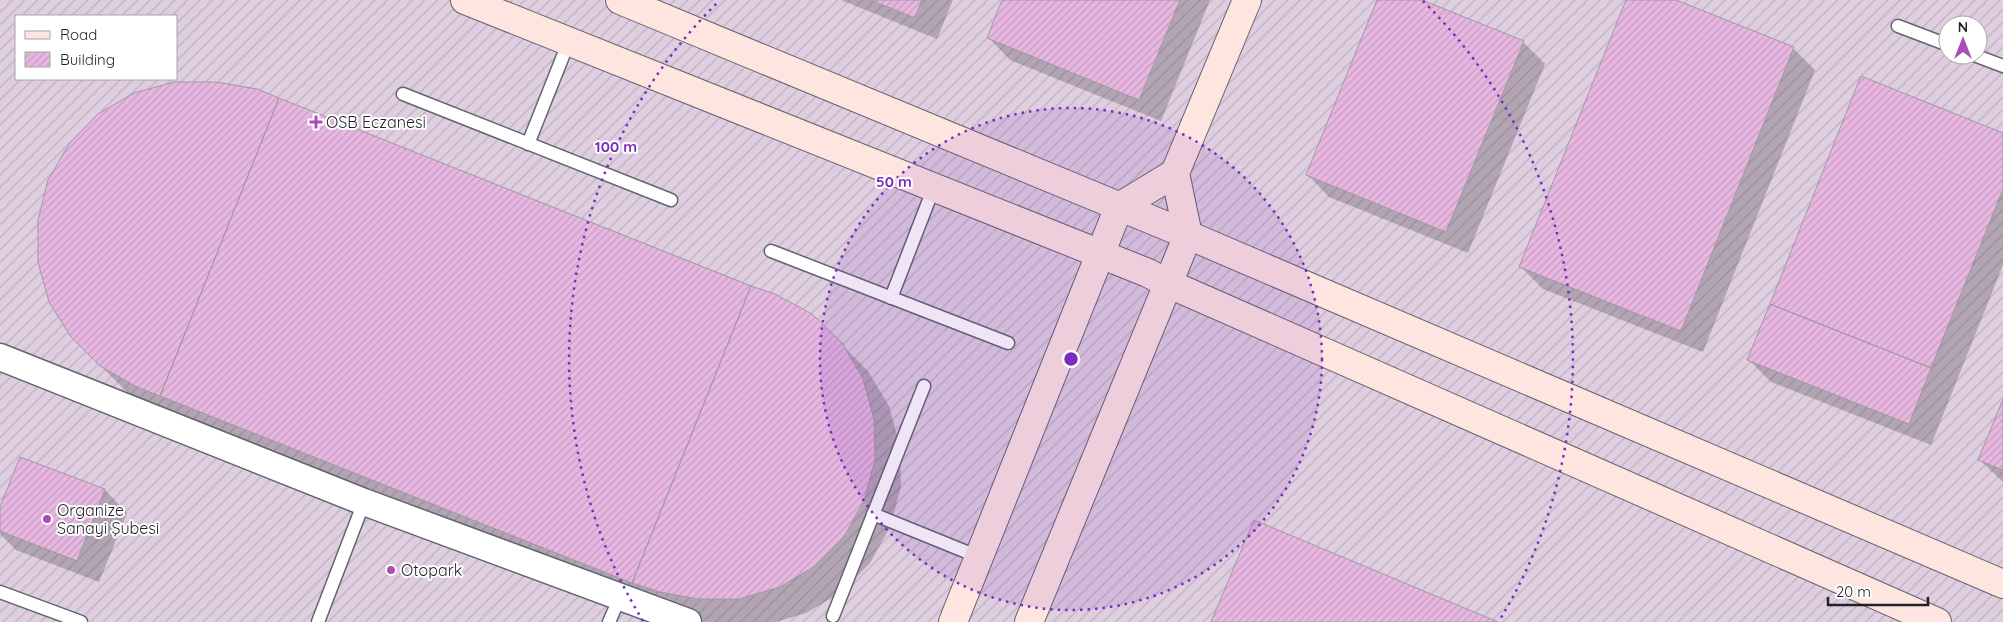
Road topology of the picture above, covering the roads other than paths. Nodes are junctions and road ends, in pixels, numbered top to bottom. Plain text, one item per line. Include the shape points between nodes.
1 (465, 0) edge
2 (620, 0) edge
3 (1247, 0) edge
4 (1898, 26) dead end
5 (569, 41) junction
6 (1938, 41) edge
7 (1988, 60) edge
8 (2003, 66) edge
9 (402, 94) dead end
10 (528, 144) junction
11 (1175, 172) junction
12 (934, 187) junction
13 (671, 200) dead end
14 (1119, 206) junction
15 (1188, 236) junction
16 (771, 251) dead end
17 (1100, 253) junction
18 (1167, 283) junction
19 (890, 298) junction
20 (1008, 343) dead end
21 (0, 357) edge
22 (924, 386) dead end
23 (364, 502) junction
24 (872, 514) junction
25 (979, 557) junction
26 (2003, 584) edge
27 (0, 592) edge
28 (620, 597) junction
29 (833, 616) dead end
30 (81, 622) edge
31 (318, 622) edge
32 (609, 622) edge
33 (688, 622) edge
34 (953, 622) edge
35 (1029, 622) edge
36 (1937, 622) edge

1 - 5 street
2 - 14 street
3 - 11 street
4 - 6 lane
5 - 10 lane
5 - 12 street
7 - 8 lane
9 - 10 lane
10 - 13 lane
11 - 14 street
11 - 15 street
12 - 17 street
12 - 19 lane
14 - 15 street
14 - 17 street
15 - 18 street
15 - 26 street
16 - 19 lane
17 - 18 street
17 - 25 street
18 - 35 street
18 - 36 street
19 - 20 lane
21 - 23 street
22 - 24 lane
23 - 28 street
23 - 31 lane
24 - 25 lane
24 - 29 lane
25 - 34 street
27 - 30 lane
28 - 32 lane
28 - 33 street

